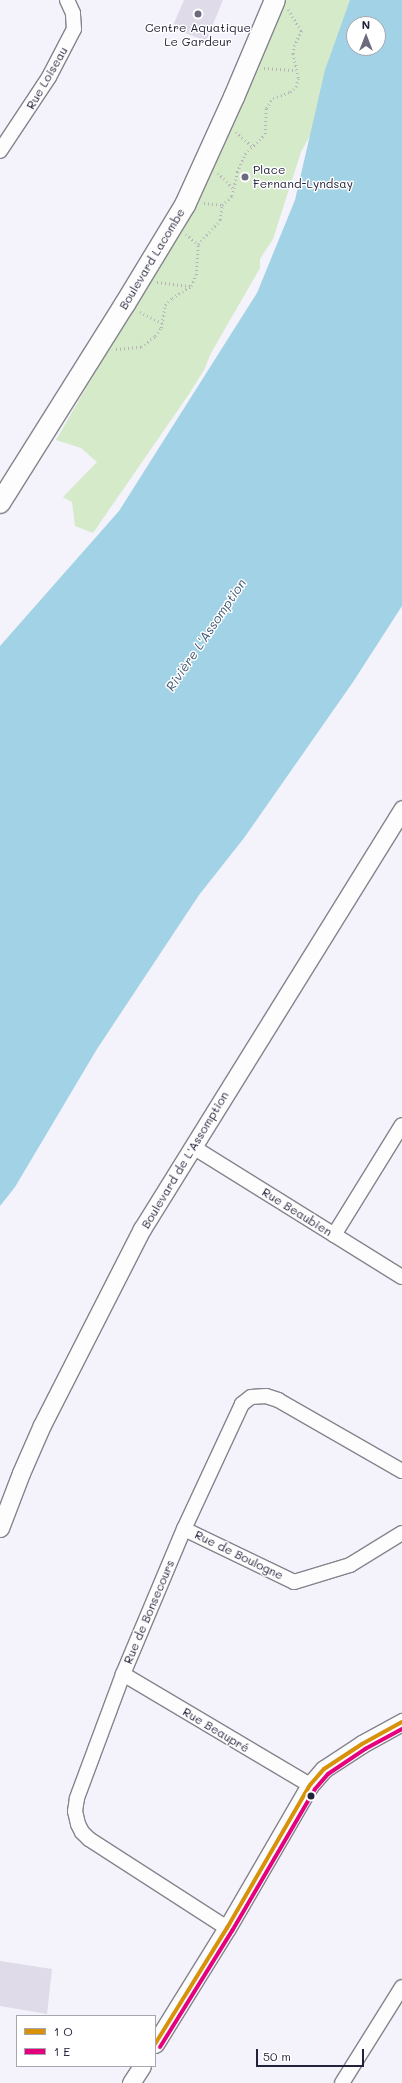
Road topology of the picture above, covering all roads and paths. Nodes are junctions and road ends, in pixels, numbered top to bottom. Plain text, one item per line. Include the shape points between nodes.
1 (67, 0) edge
2 (281, 2) edge
3 (246, 68) junction
4 (296, 70) junction
5 (224, 121) junction
6 (253, 147) junction
7 (0, 150) edge
8 (213, 168) dead end
9 (234, 188) junction
10 (140, 280) junction
11 (191, 286) junction
12 (125, 304) junction
13 (162, 323) junction
14 (98, 348) junction
15 (0, 503) edge
16 (402, 809) edge
17 (402, 1125) edge
18 (193, 1147) junction
19 (334, 1235) junction
20 (402, 1277) edge
21 (402, 1471) edge
22 (0, 1528) edge
23 (184, 1529) junction
24 (402, 1534) edge
25 (123, 1674) junction
26 (402, 1722) edge
27 (310, 1785) junction
28 (228, 1928) junction
29 (402, 1987) edge
30 (156, 2042) edge
31 (141, 2067) edge
32 (131, 2083) edge
33 (342, 2083) edge

1 - 7 street, Rue Loiseau via 73,13 74,29 49,77
2 - 3 main road, Boulevard Lacombe
2 - 4 path via 301,31 294,46
3 - 4 path
3 - 5 main road, Boulevard Lacombe
4 - 6 path via 296,88 273,98 266,108 265,134
5 - 6 path
5 - 10 main road, Boulevard Lacombe via 185,205
6 - 9 path via 245,154 237,172
8 - 9 path
9 - 11 path via 232,196 222,205 220,220 198,244 196,275
10 - 11 path
10 - 12 main road, Boulevard Lacombe
11 - 13 path via 172,298 166,306
12 - 13 path
12 - 14 main road, Boulevard Lacombe
13 - 14 path via 161,328 141,347
14 - 15 main road, Boulevard Lacombe
16 - 18 street, Boulevard de L'Assomption
17 - 19 street
18 - 19 street, Rue Beaubien
18 - 22 street, Boulevard de L'Assomption via 142,1229 42,1425
19 - 20 street, Rue Beaubien
21 - 23 street, Rue de Bonsecours via 278,1400 266,1396 251,1397 242,1404
23 - 24 street, Rue de Boulogne via 294,1582 350,1565
23 - 25 street, Rue de Bonsecours
25 - 27 street, Rue Beaupré
25 - 28 street, Rue de Bonsecours via 77,1798 75,1811 78,1824 89,1839
26 - 27 street via 324,1769
27 - 28 street
28 - 30 street
29 - 33 street
31 - 32 street

